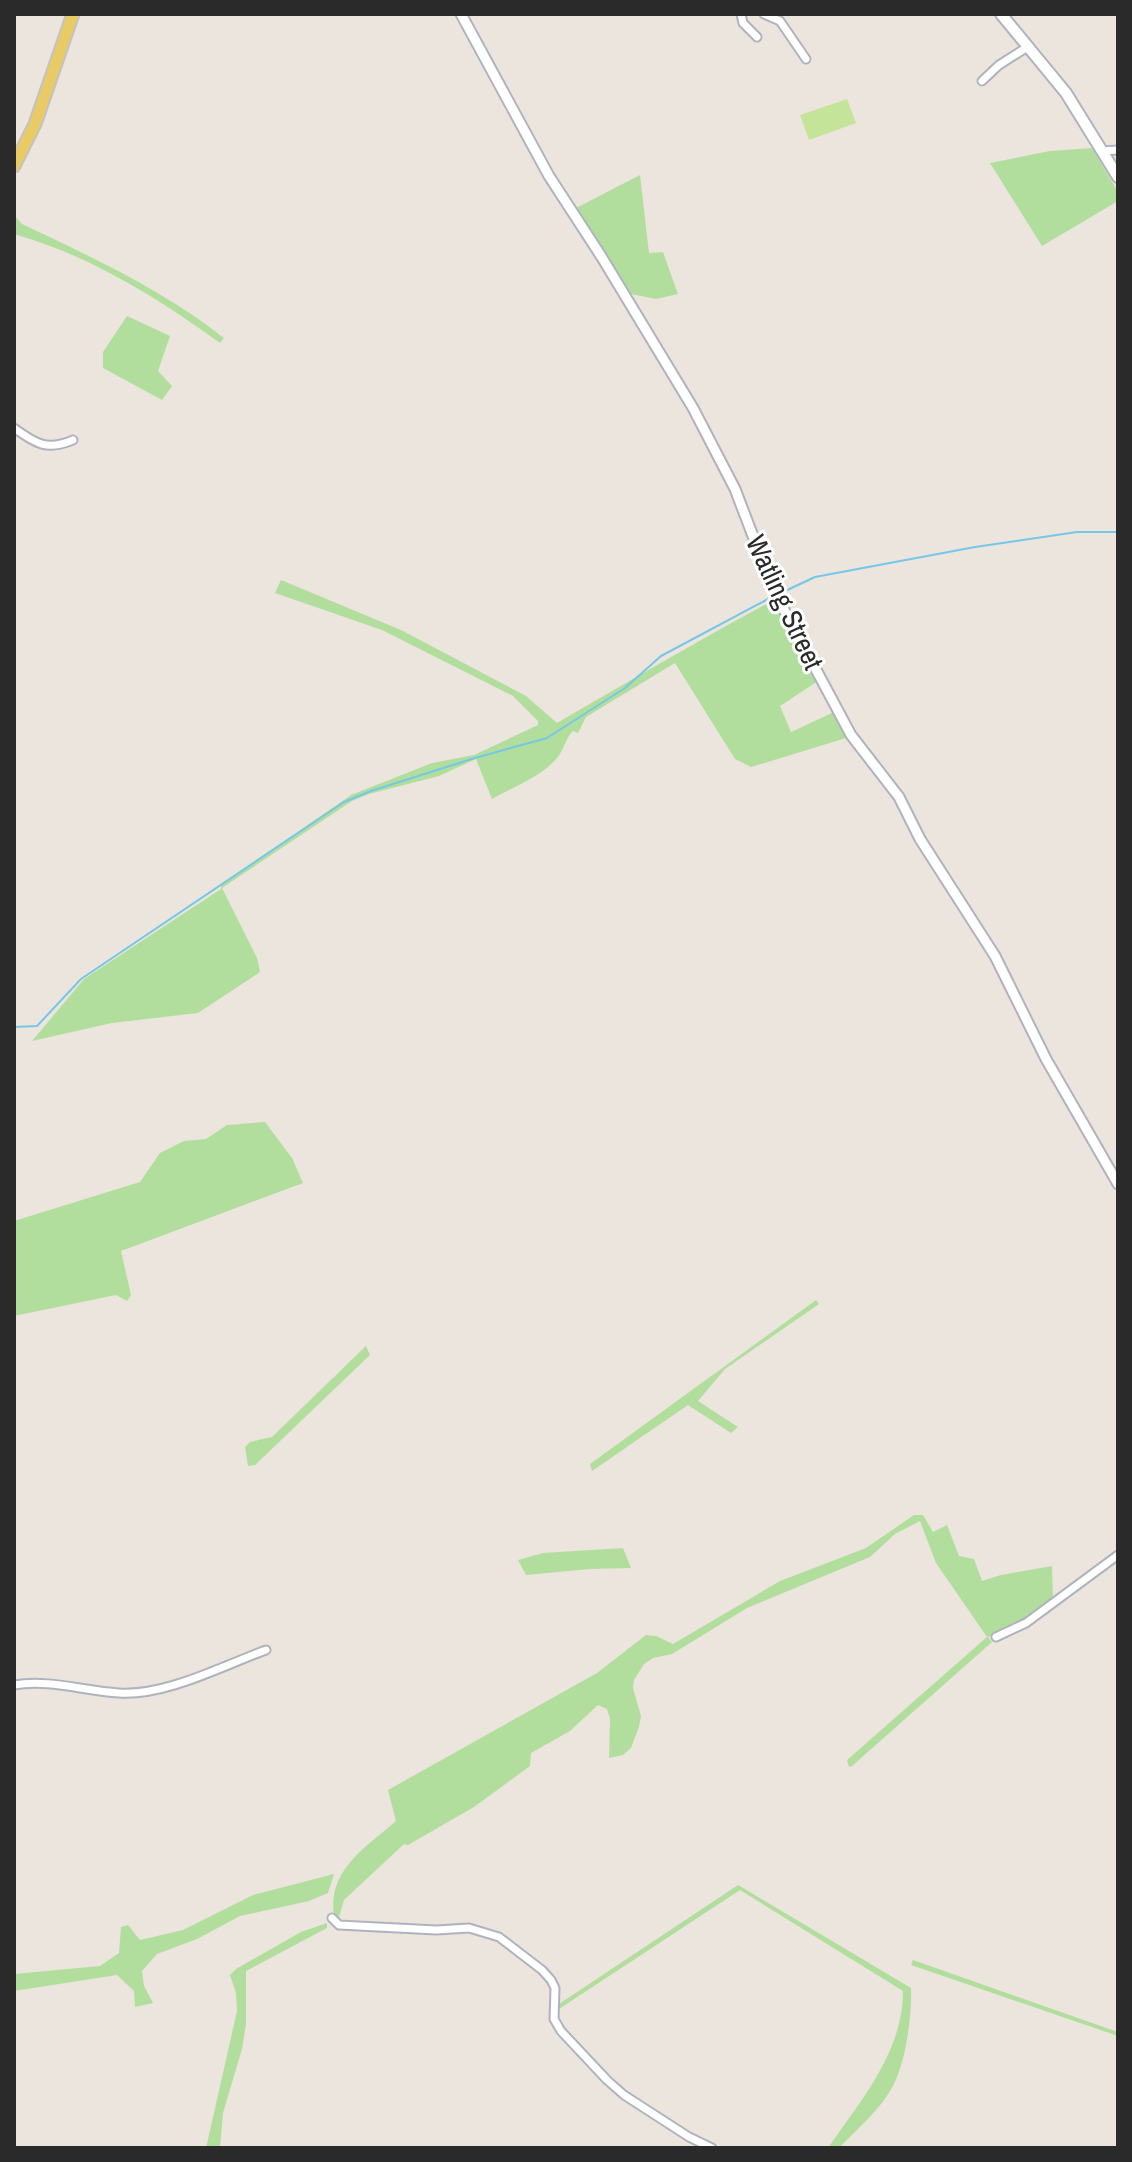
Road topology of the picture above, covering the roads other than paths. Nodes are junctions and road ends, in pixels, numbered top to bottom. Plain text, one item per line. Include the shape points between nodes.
1 (73, 14) edge
2 (461, 14) edge
3 (741, 14) edge
4 (764, 14) edge
5 (1001, 14) edge
6 (757, 37) dead end
7 (1029, 46) junction
8 (806, 59) dead end
9 (982, 81) dead end
10 (1118, 150) edge
11 (1102, 151) junction
12 (14, 166) edge
13 (1118, 177) edge
14 (14, 428) edge
15 (73, 440) dead end
16 (1118, 1184) edge
17 (1118, 1555) edge
18 (996, 1637) dead end
19 (266, 1650) dead end
20 (14, 1685) edge
21 (332, 1918) dead end
22 (712, 2148) edge

1 - 12 main road via 35,124
2 - 16 street, Watling Street via 549,176 699,419 735,489 779,601 844,723 899,797 995,956 1046,1059
3 - 6 street
4 - 8 street via 780,21
5 - 7 main road
7 - 9 street
7 - 11 main road
10 - 11 street
11 - 13 main road
14 - 15 street via 44,445
17 - 18 street via 1026,1623
19 - 20 street via 152,1692
21 - 22 street via 339,1925 469,1928 499,1937 551,1980 554,2019 607,2080

